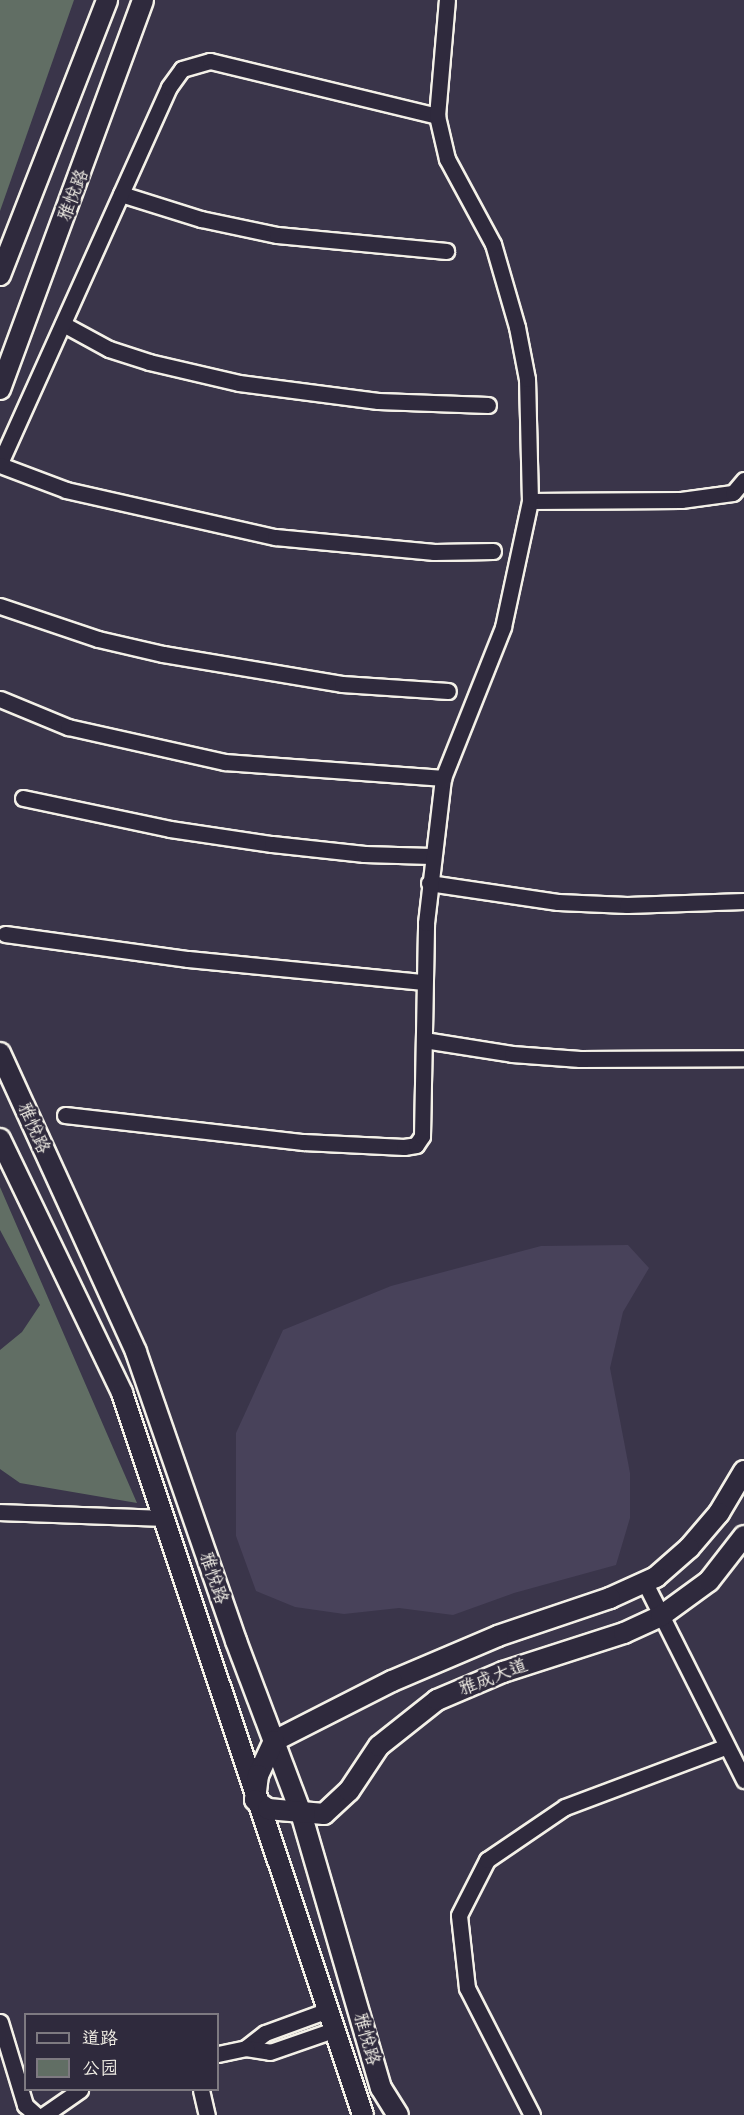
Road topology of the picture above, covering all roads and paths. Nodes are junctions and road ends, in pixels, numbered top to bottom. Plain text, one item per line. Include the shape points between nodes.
1 (107, 0) edge
2 (143, 0) edge
3 (447, 0) edge
4 (437, 116) junction
5 (121, 194) junction
6 (446, 251) dead end
7 (0, 275) edge
8 (63, 324) junction
9 (0, 389) edge
10 (488, 405) dead end
11 (0, 464) edge
12 (744, 480) edge
13 (530, 501) junction
14 (492, 551) dead end
15 (0, 606) edge
16 (448, 691) dead end
17 (0, 699) edge
18 (443, 778) junction
19 (23, 798) dead end
20 (431, 856) junction
21 (429, 883) junction
22 (744, 901) edge
23 (5, 934) dead end
24 (424, 982) junction
25 (424, 1040) junction
26 (0, 1053) edge
27 (744, 1058) edge
28 (65, 1115) dead end
29 (0, 1139) edge
30 (744, 1471) edge
31 (0, 1512) edge
32 (165, 1518) junction
33 (744, 1536) edge
34 (644, 1581) junction
35 (661, 1616) junction
36 (274, 1741) junction
37 (725, 1747) junction
38 (744, 1780) edge
39 (255, 1800) junction
40 (300, 1813) junction
41 (328, 2010) junction
42 (0, 2022) edge
43 (333, 2030) junction
44 (246, 2048) junction
45 (219, 2054) edge
46 (79, 2091) edge
47 (201, 2091) edge
48 (36, 2115) edge
49 (44, 2115) edge
50 (207, 2115) edge
51 (363, 2115) edge
52 (398, 2115) edge
53 (532, 2115) edge

1 - 7 street
2 - 9 street, 雅悦路
3 - 4 street
4 - 5 street via 235,66 210,61 194,63 182,69 169,87
4 - 13 street via 447,159 493,244 517,327 527,380
5 - 6 street via 201,219 277,235
5 - 8 street
8 - 10 street via 109,349 239,383 378,401
8 - 11 street
11 - 14 street via 66,490 275,537 434,552
12 - 13 street via 734,493 681,500
13 - 18 street via 503,627
15 - 16 street via 98,639 163,654 342,684
17 - 18 street via 68,727 225,762
18 - 20 street
19 - 20 street via 159,827 272,844 364,854
20 - 21 street
21 - 22 street via 558,902 627,905
21 - 24 street
23 - 24 street via 291,970
24 - 25 street
25 - 27 street via 512,1054 580,1059
25 - 28 street via 424,1118 422,1136 416,1145 292,1141
26 - 36 street, 雅悦路 via 136,1352
29 - 32 street, 雅悦路 via 122,1393
30 - 34 street via 719,1513 689,1548 656,1577
31 - 32 street
32 - 39 street, 雅悦路
33 - 35 street, 雅成大道 via 709,1581
34 - 35 street
34 - 36 street via 610,1598 498,1636 392,1681
35 - 37 street
35 - 40 street, 雅成大道 via 624,1633 503,1672 437,1700 379,1746 349,1791 324,1814
36 - 39 street via 258,1775
36 - 40 street, 雅悦路
37 - 38 street
37 - 53 street via 566,1807 487,1860 459,1915 467,1988
39 - 40 street, 雅成大道 via 268,1809
39 - 41 street, 雅悦路
40 - 52 street, 雅悦路 via 381,2088
41 - 43 street, 雅悦路
41 - 44 street via 265,2033
42 - 48 street via 25,2105
43 - 44 street via 270,2052
43 - 51 street, 雅悦路
44 - 45 street
46 - 49 street
47 - 50 street

